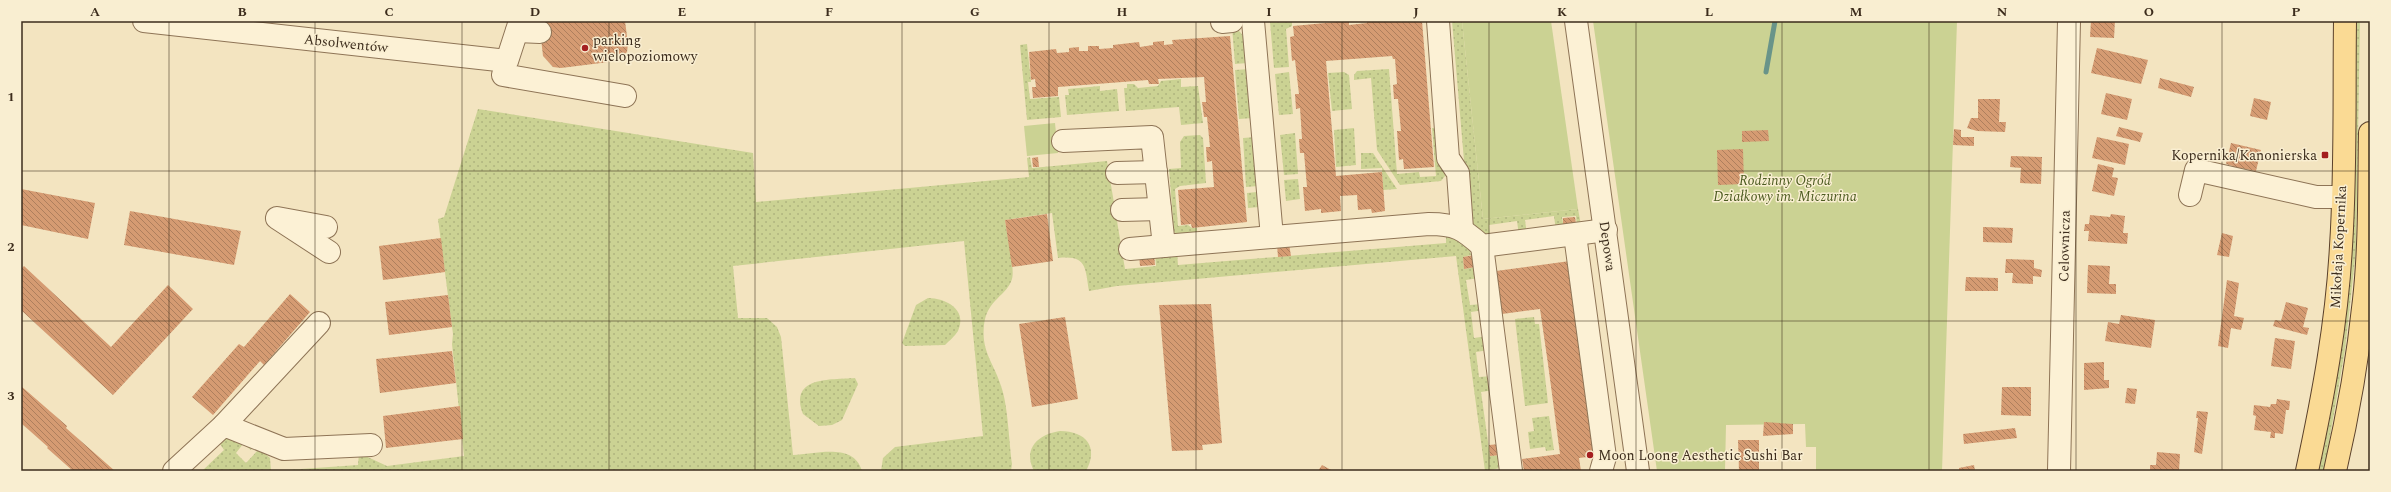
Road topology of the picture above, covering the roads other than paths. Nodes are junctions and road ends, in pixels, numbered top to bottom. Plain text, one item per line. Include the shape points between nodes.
1 (144, 21) edge
2 (1253, 21) edge
3 (1438, 21) edge
4 (1576, 21) edge
5 (2069, 21) edge
6 (2346, 21) edge
7 (519, 26) edge
8 (540, 32) dead end
9 (503, 76) junction
10 (625, 96) dead end
11 (2370, 133) edge
12 (1063, 142) dead end
13 (1156, 172) junction
14 (1117, 173) dead end
15 (2190, 195) dead end
16 (2342, 196) junction
17 (1160, 209) junction
18 (1122, 210) dead end
19 (326, 227) dead end
20 (1462, 229) junction
21 (1606, 230) junction
22 (1575, 235) junction
23 (1272, 237) junction
24 (1164, 246) junction
25 (1482, 246) junction
26 (1130, 249) dead end
27 (329, 252) dead end
28 (319, 323) dead end
29 (224, 425) junction
30 (371, 445) dead end
31 (174, 471) edge
32 (1511, 471) edge
33 (1601, 471) edge
34 (1638, 471) edge
35 (2059, 471) edge
36 (2307, 471) edge
37 (2335, 471) edge

1 - 9 street, Absolwentów
2 - 23 street
3 - 20 street via 1448,158 1458,173
4 - 21 street, Depowa
5 - 35 street, Celownicza
6 - 16 main road, Mikołaja Kopernika
7 - 8 street
7 - 9 street
9 - 10 street, Absolwentów
11 - 37 main road, Mikołaja Kopernika via 2368,248 2364,299 2346,421
12 - 13 street via 1152,137
13 - 14 street
13 - 17 street
15 - 16 street via 2196,170 2316,197
16 - 36 main road, Mikołaja Kopernika via 2341,246 2332,336 2322,405
17 - 18 street
17 - 24 street
19 - 27 street via 277,218
20 - 23 street via 1448,224 1429,224
20 - 25 street
21 - 22 street
21 - 34 street, Depowa
22 - 25 street
22 - 33 street via 1605,458
23 - 24 street
24 - 26 street
25 - 32 street
28 - 29 street
29 - 30 street via 284,449
29 - 31 street

